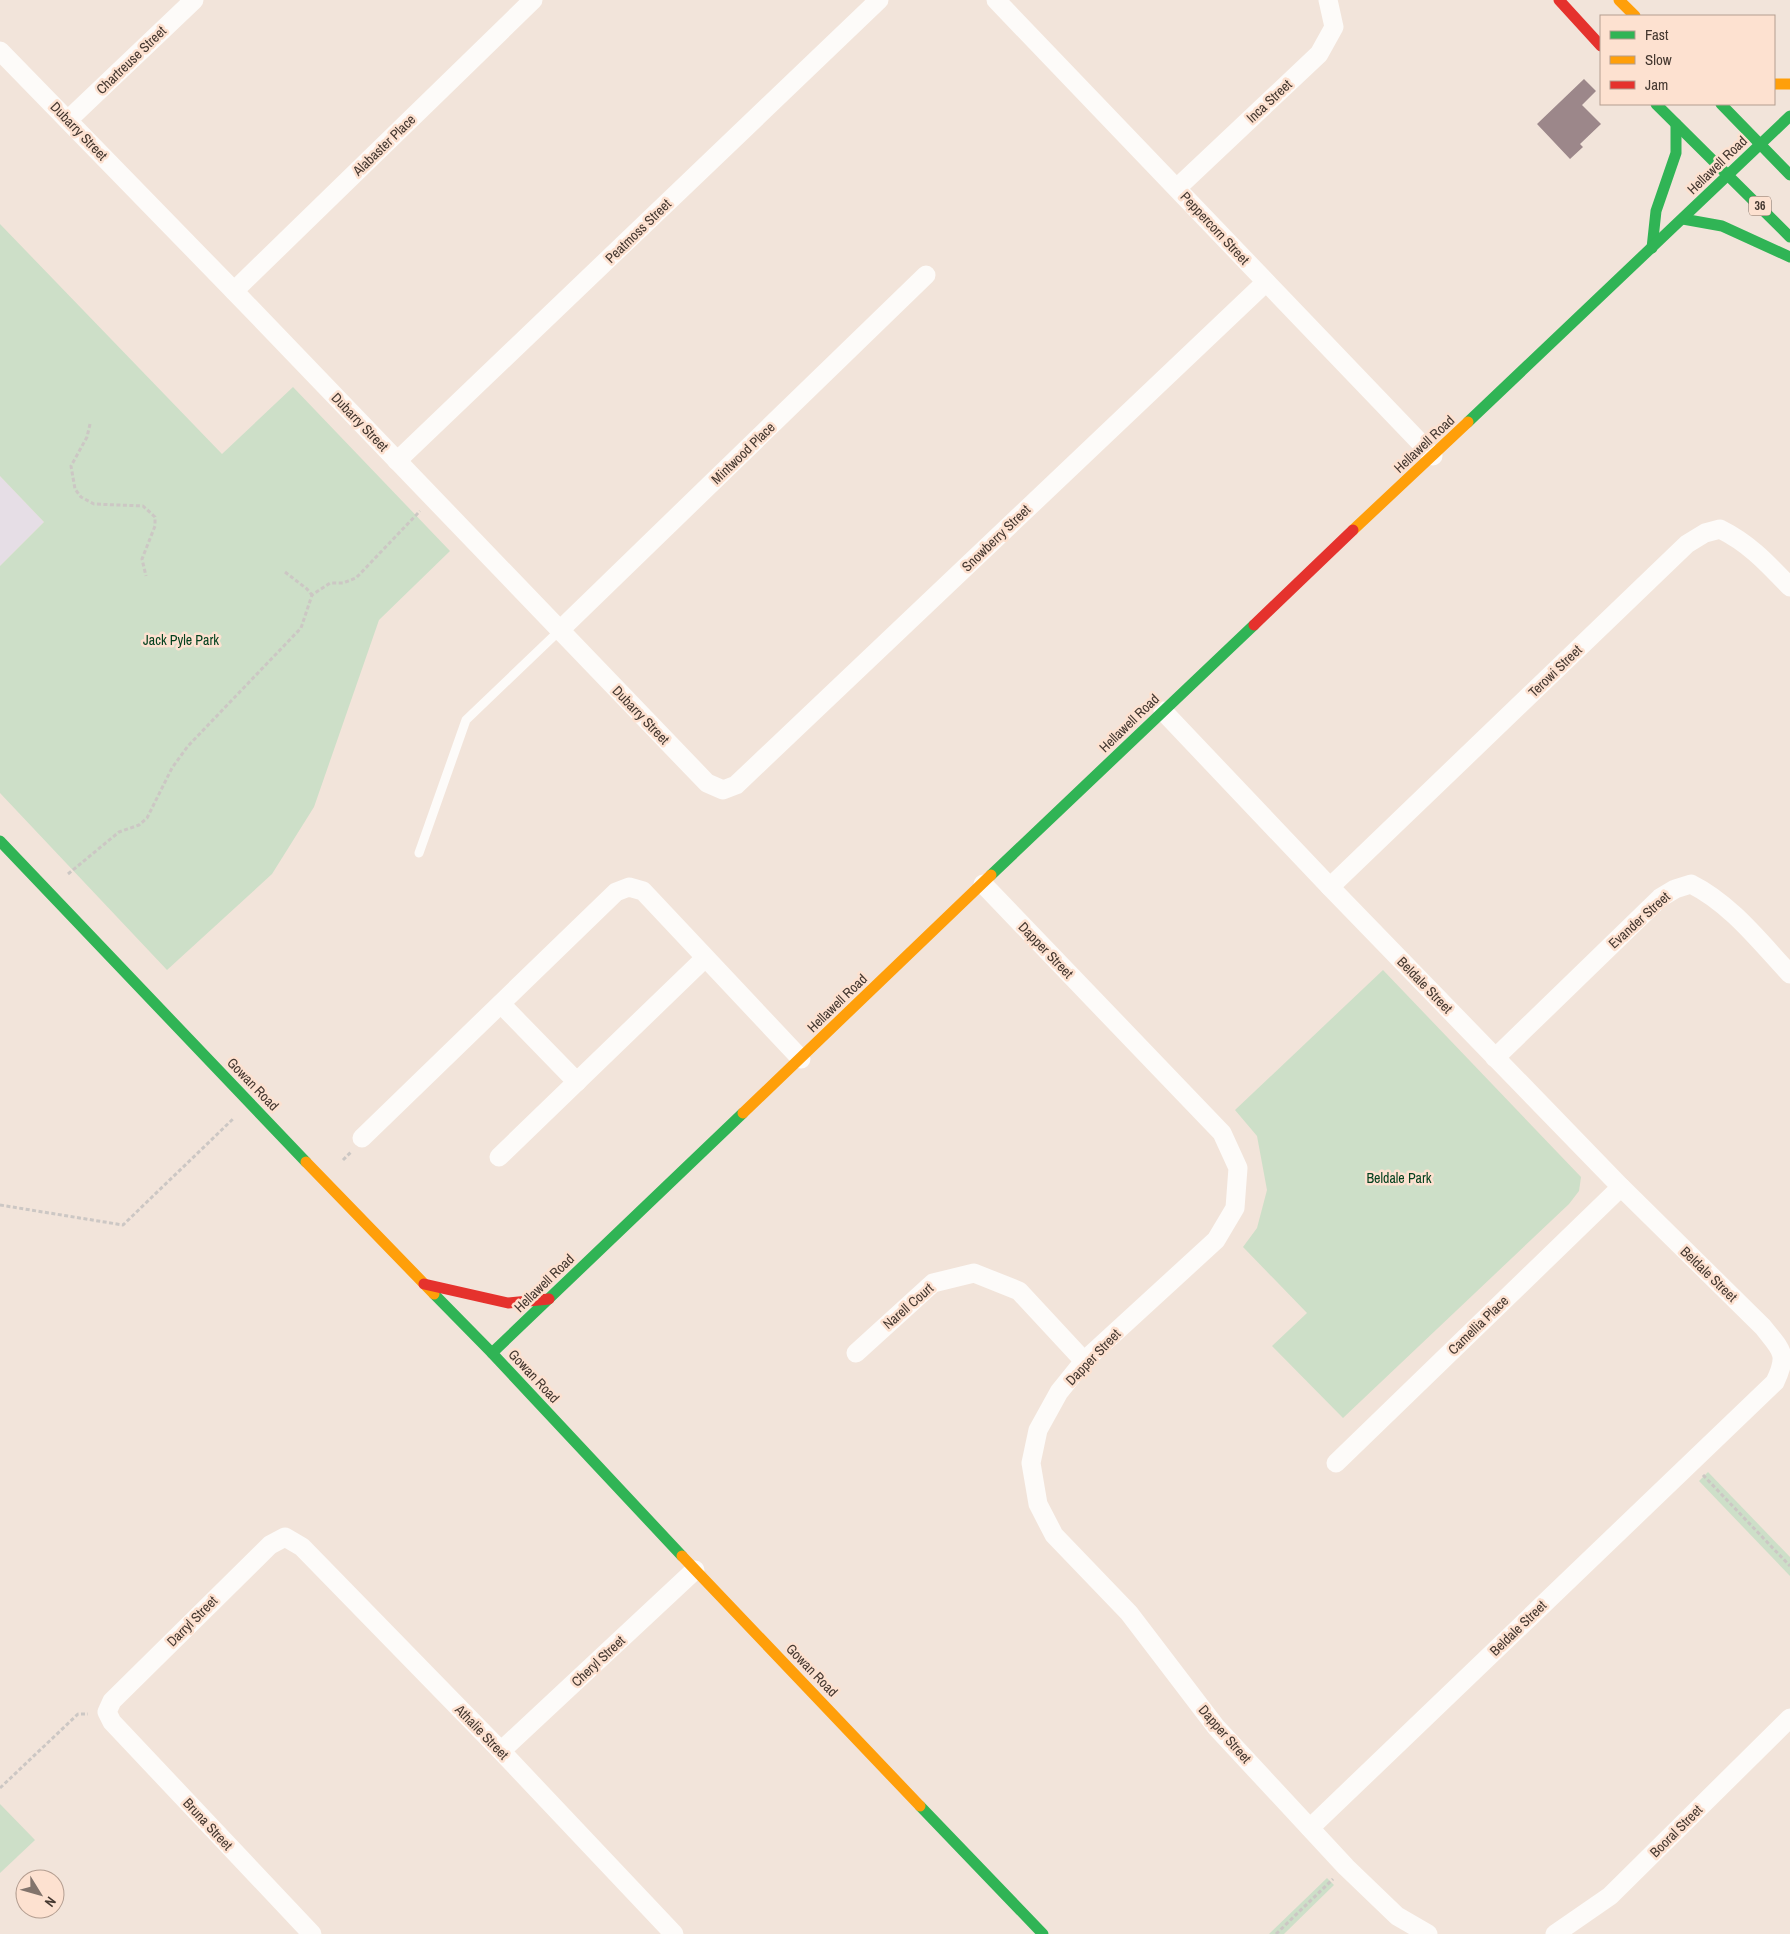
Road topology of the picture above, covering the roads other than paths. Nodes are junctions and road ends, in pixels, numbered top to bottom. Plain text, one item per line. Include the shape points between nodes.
1 (194, 0) edge
2 (533, 0) edge
3 (879, 0) edge
4 (996, 0) edge
5 (1328, 0) edge
6 (1559, 0) edge
7 (1619, 0) edge
8 (1634, 15) edge
9 (1600, 45) edge
10 (0, 51) edge
11 (1775, 84) edge
12 (1790, 84) edge
13 (1657, 105) edge
14 (1721, 105) edge
15 (1790, 116) edge
16 (68, 120) junction
17 (1676, 124) junction
18 (1760, 145) junction
19 (1790, 175) edge
20 (1729, 176) junction
21 (1177, 188) junction
22 (1683, 219) junction
23 (1790, 238) edge
24 (1652, 248) junction
25 (1790, 257) edge
26 (926, 275) dead end
27 (1266, 282) junction
28 (234, 291) junction
29 (1434, 456) junction
30 (397, 461) junction
31 (1790, 587) edge
32 (559, 631) junction
33 (1163, 711) junction
34 (723, 790) joint
35 (0, 842) edge
36 (419, 854) dead end
37 (983, 884) junction
38 (1330, 887) junction
39 (706, 958) junction
40 (1790, 974) edge
41 (501, 1004) junction
42 (1495, 1058) junction
43 (801, 1059) junction
44 (577, 1082) junction
45 (362, 1138) dead end
46 (498, 1157) dead end
47 (1621, 1188) junction
48 (424, 1284) junction
49 (549, 1299) junction
50 (492, 1353) junction
51 (856, 1353) dead end
52 (1084, 1361) junction
53 (1336, 1463) dead end
54 (285, 1537) joint
55 (695, 1570) junction
56 (107, 1712) joint
57 (1790, 1718) edge
58 (501, 1752) junction
59 (1310, 1828) junction
60 (312, 1934) edge
61 (674, 1934) edge
62 (1043, 1934) edge
63 (1428, 1934) edge
64 (1555, 1934) edge

1 - 16 street, Chartreuse Street
2 - 28 street, Alabaster Place
3 - 30 street, Peatmoss Street
4 - 21 street, Peppercorn Street
5 - 21 street, Inca Street via 1334,27 1319,54
6 - 9 main road
7 - 8 main road
10 - 16 street, Dubarry Street
11 - 12 main road
13 - 17 main road, 36
14 - 18 main road
15 - 18 main road, Hellawell Road
16 - 28 street, Dubarry Street
17 - 20 main road, 36
17 - 24 main road via 1676,153 1656,211
18 - 19 main road
18 - 20 main road, Hellawell Road
20 - 22 main road, Hellawell Road
20 - 23 main road, 36
21 - 27 street, Peppercorn Street
22 - 24 main road, Hellawell Road
22 - 25 main road via 1722,226
24 - 29 main road, Hellawell Road
26 - 32 street, Mintwood Place
27 - 29 street, Peppercorn Street
27 - 34 street, Snowberry Street via 736,785
28 - 30 street, Dubarry Street
29 - 33 main road, Hellawell Road
30 - 32 street, Dubarry Street
31 - 38 street, Terowi Street via 1757,552 1720,529 1705,533 1687,544
32 - 34 street, Dubarry Street via 707,783
32 - 36 lane via 466,720
33 - 37 main road, Hellawell Road
33 - 38 street, Beldale Street
35 - 48 main road, Gowan Road
37 - 43 main road, Hellawell Road
37 - 52 street, Dapper Street via 1222,1133 1238,1168 1235,1208 1216,1240
38 - 42 street, Beldale Street
39 - 41 street via 642,891 629,887 616,892
39 - 43 street
39 - 44 street
40 - 42 street, Evander Street via 1708,892 1691,884 1675,888 1660,898
41 - 44 street
41 - 45 street
42 - 47 street, Beldale Street
43 - 49 main road, Hellawell Road
44 - 46 street
47 - 53 street, Camellia Place
47 - 59 street, Beldale Street via 1763,1327 1780,1348 1784,1364 1775,1382
48 - 49 main road via 508,1303
48 - 50 main road, Gowan Road
49 - 50 main road, Hellawell Road
50 - 55 main road, Gowan Road
51 - 52 street, Narell Court via 933,1283 974,1273 1019,1291
52 - 59 street, Dapper Street via 1059,1392 1038,1430 1031,1464 1038,1504 1054,1535 1129,1614 1216,1727
54 - 56 street, Darryl Street via 270,1544 112,1700
54 - 58 street, Athalie Street via 302,1547
55 - 58 street, Cheryl Street
55 - 62 main road, Gowan Road
56 - 60 street, Bruna Street via 112,1722
57 - 64 street, Booral Street via 1610,1896
58 - 61 street, Athalie Street
59 - 63 street, Dapper Street via 1397,1916

